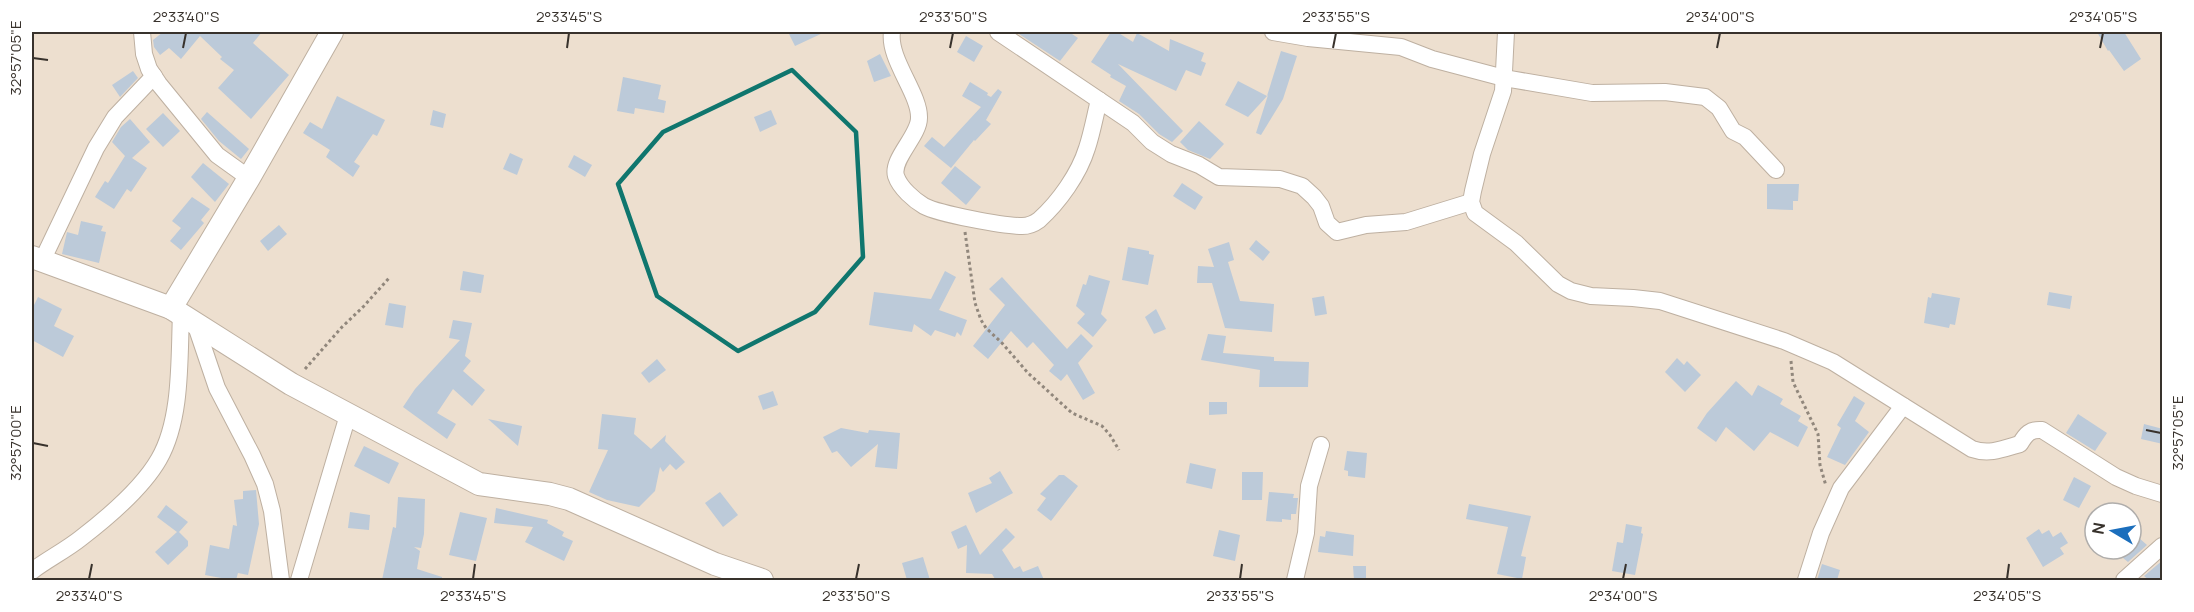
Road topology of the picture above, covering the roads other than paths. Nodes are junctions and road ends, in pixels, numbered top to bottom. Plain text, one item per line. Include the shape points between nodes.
1 (142, 32) edge
2 (333, 32) edge
3 (892, 32) edge
4 (998, 32) edge
5 (1273, 32) edge
6 (1506, 32) edge
7 (154, 76) junction
8 (1504, 78) junction
9 (1099, 100) junction
10 (1776, 170) dead end
11 (249, 178) junction
12 (1471, 202) junction
13 (37, 259) edge
14 (182, 315) junction
15 (1903, 406) junction
16 (348, 415) junction
17 (1322, 445) dead end
18 (2163, 495) edge
19 (2163, 546) edge
20 (32, 571) edge
21 (281, 580) edge
22 (299, 580) edge
23 (762, 580) edge
24 (1295, 580) edge
25 (1806, 580) edge
26 (2124, 580) edge

1 - 7 street via 144,54
2 - 11 street
3 - 9 street via 896,55 919,118 897,164 896,175 909,194 940,212 1025,226 1037,221 1061,195 1078,168
4 - 9 street
5 - 8 street via 1401,47
6 - 8 street
7 - 11 street via 218,155
7 - 13 street via 115,117
8 - 10 street via 1592,93 1665,92 1705,97 1719,108 1733,131 1745,137
8 - 12 street via 1501,101 1482,154
9 - 12 street via 1161,148 1216,176 1280,179 1302,186 1321,206 1337,232 1406,222
11 - 14 street
12 - 15 street via 1475,213 1571,291 1660,302 1790,344 1833,362
13 - 14 street
14 - 16 street via 249,359
14 - 20 street via 177,392 160,457 148,476 88,531
14 - 21 street via 265,484
15 - 18 street via 1980,452 2020,444 2027,432 2042,430 2116,477
15 - 25 street via 1841,488
16 - 22 street
16 - 23 street via 479,484 569,499 715,564
17 - 24 street via 1309,486 1306,533
19 - 26 street

